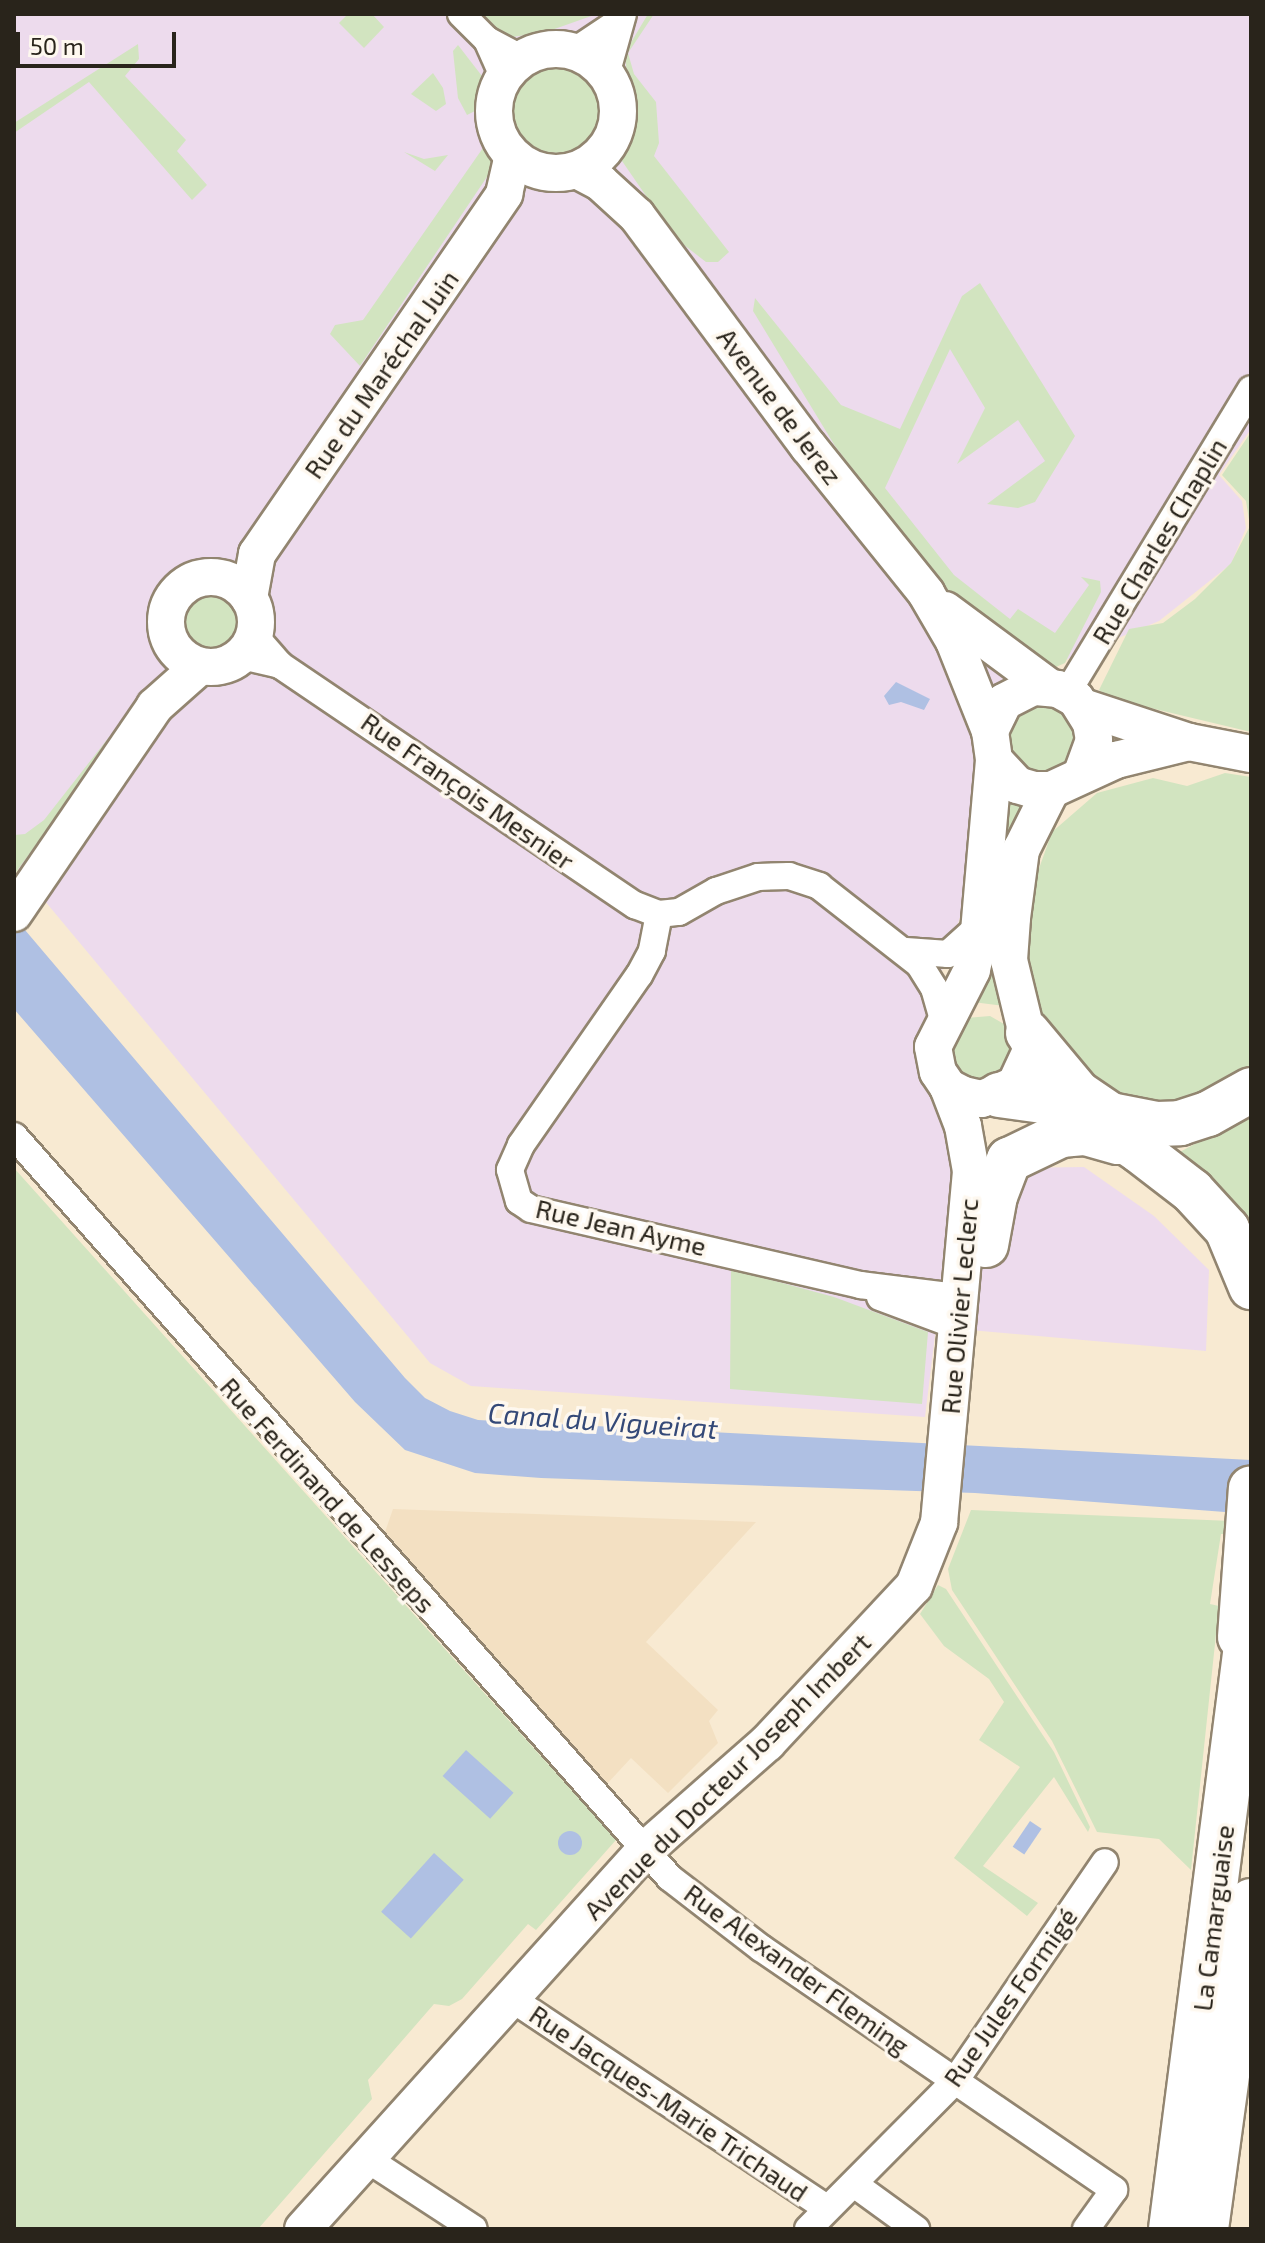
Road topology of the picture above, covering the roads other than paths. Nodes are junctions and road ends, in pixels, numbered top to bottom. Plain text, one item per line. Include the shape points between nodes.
1 (461, 14) edge
2 (621, 18) edge
3 (573, 52) junction
4 (513, 69) junction
5 (606, 75) junction
6 (607, 147) junction
7 (545, 166) junction
8 (637, 216) junction
9 (1251, 389) edge
10 (257, 554) junction
11 (217, 577) junction
12 (926, 593) junction
13 (249, 598) junction
14 (248, 646) junction
15 (187, 656) junction
16 (1066, 696) junction
17 (1189, 742) junction
18 (992, 745) junction
19 (1251, 754) edge
20 (1066, 782) junction
21 (16, 910) edge
22 (659, 914) junction
23 (980, 925) junction
24 (906, 951) junction
25 (943, 1020) junction
26 (1028, 1033) junction
27 (948, 1087) junction
28 (1251, 1090) edge
29 (997, 1095) junction
30 (14, 1136) edge
31 (1140, 1151) junction
32 (986, 1245) junction
33 (1251, 1287) edge
34 (957, 1311) junction
35 (947, 1428) junction
36 (1251, 1488) edge
37 (1251, 1607) edge
38 (1233, 1752) junction
39 (644, 1851) junction
40 (1105, 1862) dead end
41 (1251, 1901) edge
42 (512, 1999) junction
43 (955, 2081) junction
44 (364, 2157) junction
45 (854, 2184) junction
46 (825, 2207) junction
47 (303, 2229) edge
48 (474, 2229) edge
49 (808, 2229) edge
50 (916, 2229) edge
51 (1086, 2229) edge
52 (1171, 2229) edge
53 (1206, 2229) edge

1 - 4 street
2 - 3 street
2 - 5 street
3 - 4 main road via 547,50
3 - 5 main road
4 - 7 main road via 495,120
5 - 6 main road via 618,111
6 - 7 main road
6 - 8 main road, Avenue de Jerez
7 - 8 main road, Avenue de Jerez via 601,183
7 - 10 main road, Rue du Maréchal Juin via 504,194
8 - 12 main road, Avenue de Jerez via 808,446
9 - 16 street, Rue Charles Chaplin
10 - 11 main road, Rue du Maréchal Juin
10 - 13 main road, Rue du Maréchal Juin
11 - 13 main road via 235,584
11 - 15 main road via 197,579 174,597 166,627
12 - 16 main road, Avenue de Jerez via 974,635
12 - 18 main road, Avenue de Jerez via 954,641
13 - 14 main road
14 - 15 main road via 222,666
14 - 22 street, Rue François Mesnier via 635,905
15 - 21 main road
16 - 17 main road, Avenue de Jerez
16 - 18 main road via 1011,697 995,715
16 - 20 main road via 1094,740
17 - 19 main road
17 - 20 main road
18 - 20 main road via 1017,785
18 - 23 main road, Rue Olivier Leclerc
20 - 26 main road, Rue Olivier Leclerc via 1021,850 1009,960
22 - 24 street via 679,912 716,891 758,877 789,876 819,886
22 - 34 street, Rue Jean Ayme via 652,951 639,975 521,1145 510,1170 511,1189 531,1209
23 - 24 street via 948,954
23 - 25 main road, Rue Olivier Leclerc via 972,970
24 - 25 street via 934,988
25 - 27 main road, Rue Olivier Leclerc via 934,1058
26 - 28 highway via 1078,1093 1111,1115 1180,1123
26 - 29 main road, Rue Olivier Leclerc via 1026,1068 1015,1085
27 - 29 main road via 982,1099
27 - 34 main road, Rue Olivier Leclerc via 963,1126 970,1185
29 - 31 highway via 1071,1105
29 - 32 main road, Rue Olivier Leclerc via 985,1126
30 - 39 street, Rue Ferdinand de Lesseps
31 - 32 highway via 1086,1133 1037,1142 1009,1160 1001,1174
31 - 33 highway via 1192,1191 1227,1229
32 - 35 main road, Rue Olivier Leclerc via 975,1353 963,1401
34 - 35 main road, Rue Olivier Leclerc
35 - 39 main road, Avenue du Docteur Joseph Imbert via 941,1507 930,1557 914,1586 767,1743
36 - 38 highway
37 - 38 highway, La Camarguaise
38 - 52 highway, La Camarguaise
39 - 42 main road, Avenue du Docteur Joseph Imbert
39 - 43 street, Rue Alexander Fleming via 670,1878 761,1948
40 - 43 street, Rue Jules Formigé
41 - 53 highway, La Camarguaise
42 - 44 main road, Avenue du Docteur Joseph Imbert
42 - 46 street, Rue Jacques-Marie Trichaud
43 - 45 street, Rue Jules Formigé
43 - 51 street, Rue Alexander Fleming via 1114,2190
44 - 47 main road, Avenue du Docteur Joseph Imbert
44 - 48 street
45 - 46 street, Rue Jules Formigé
45 - 50 street
46 - 49 street, Rue Jules Formigé

